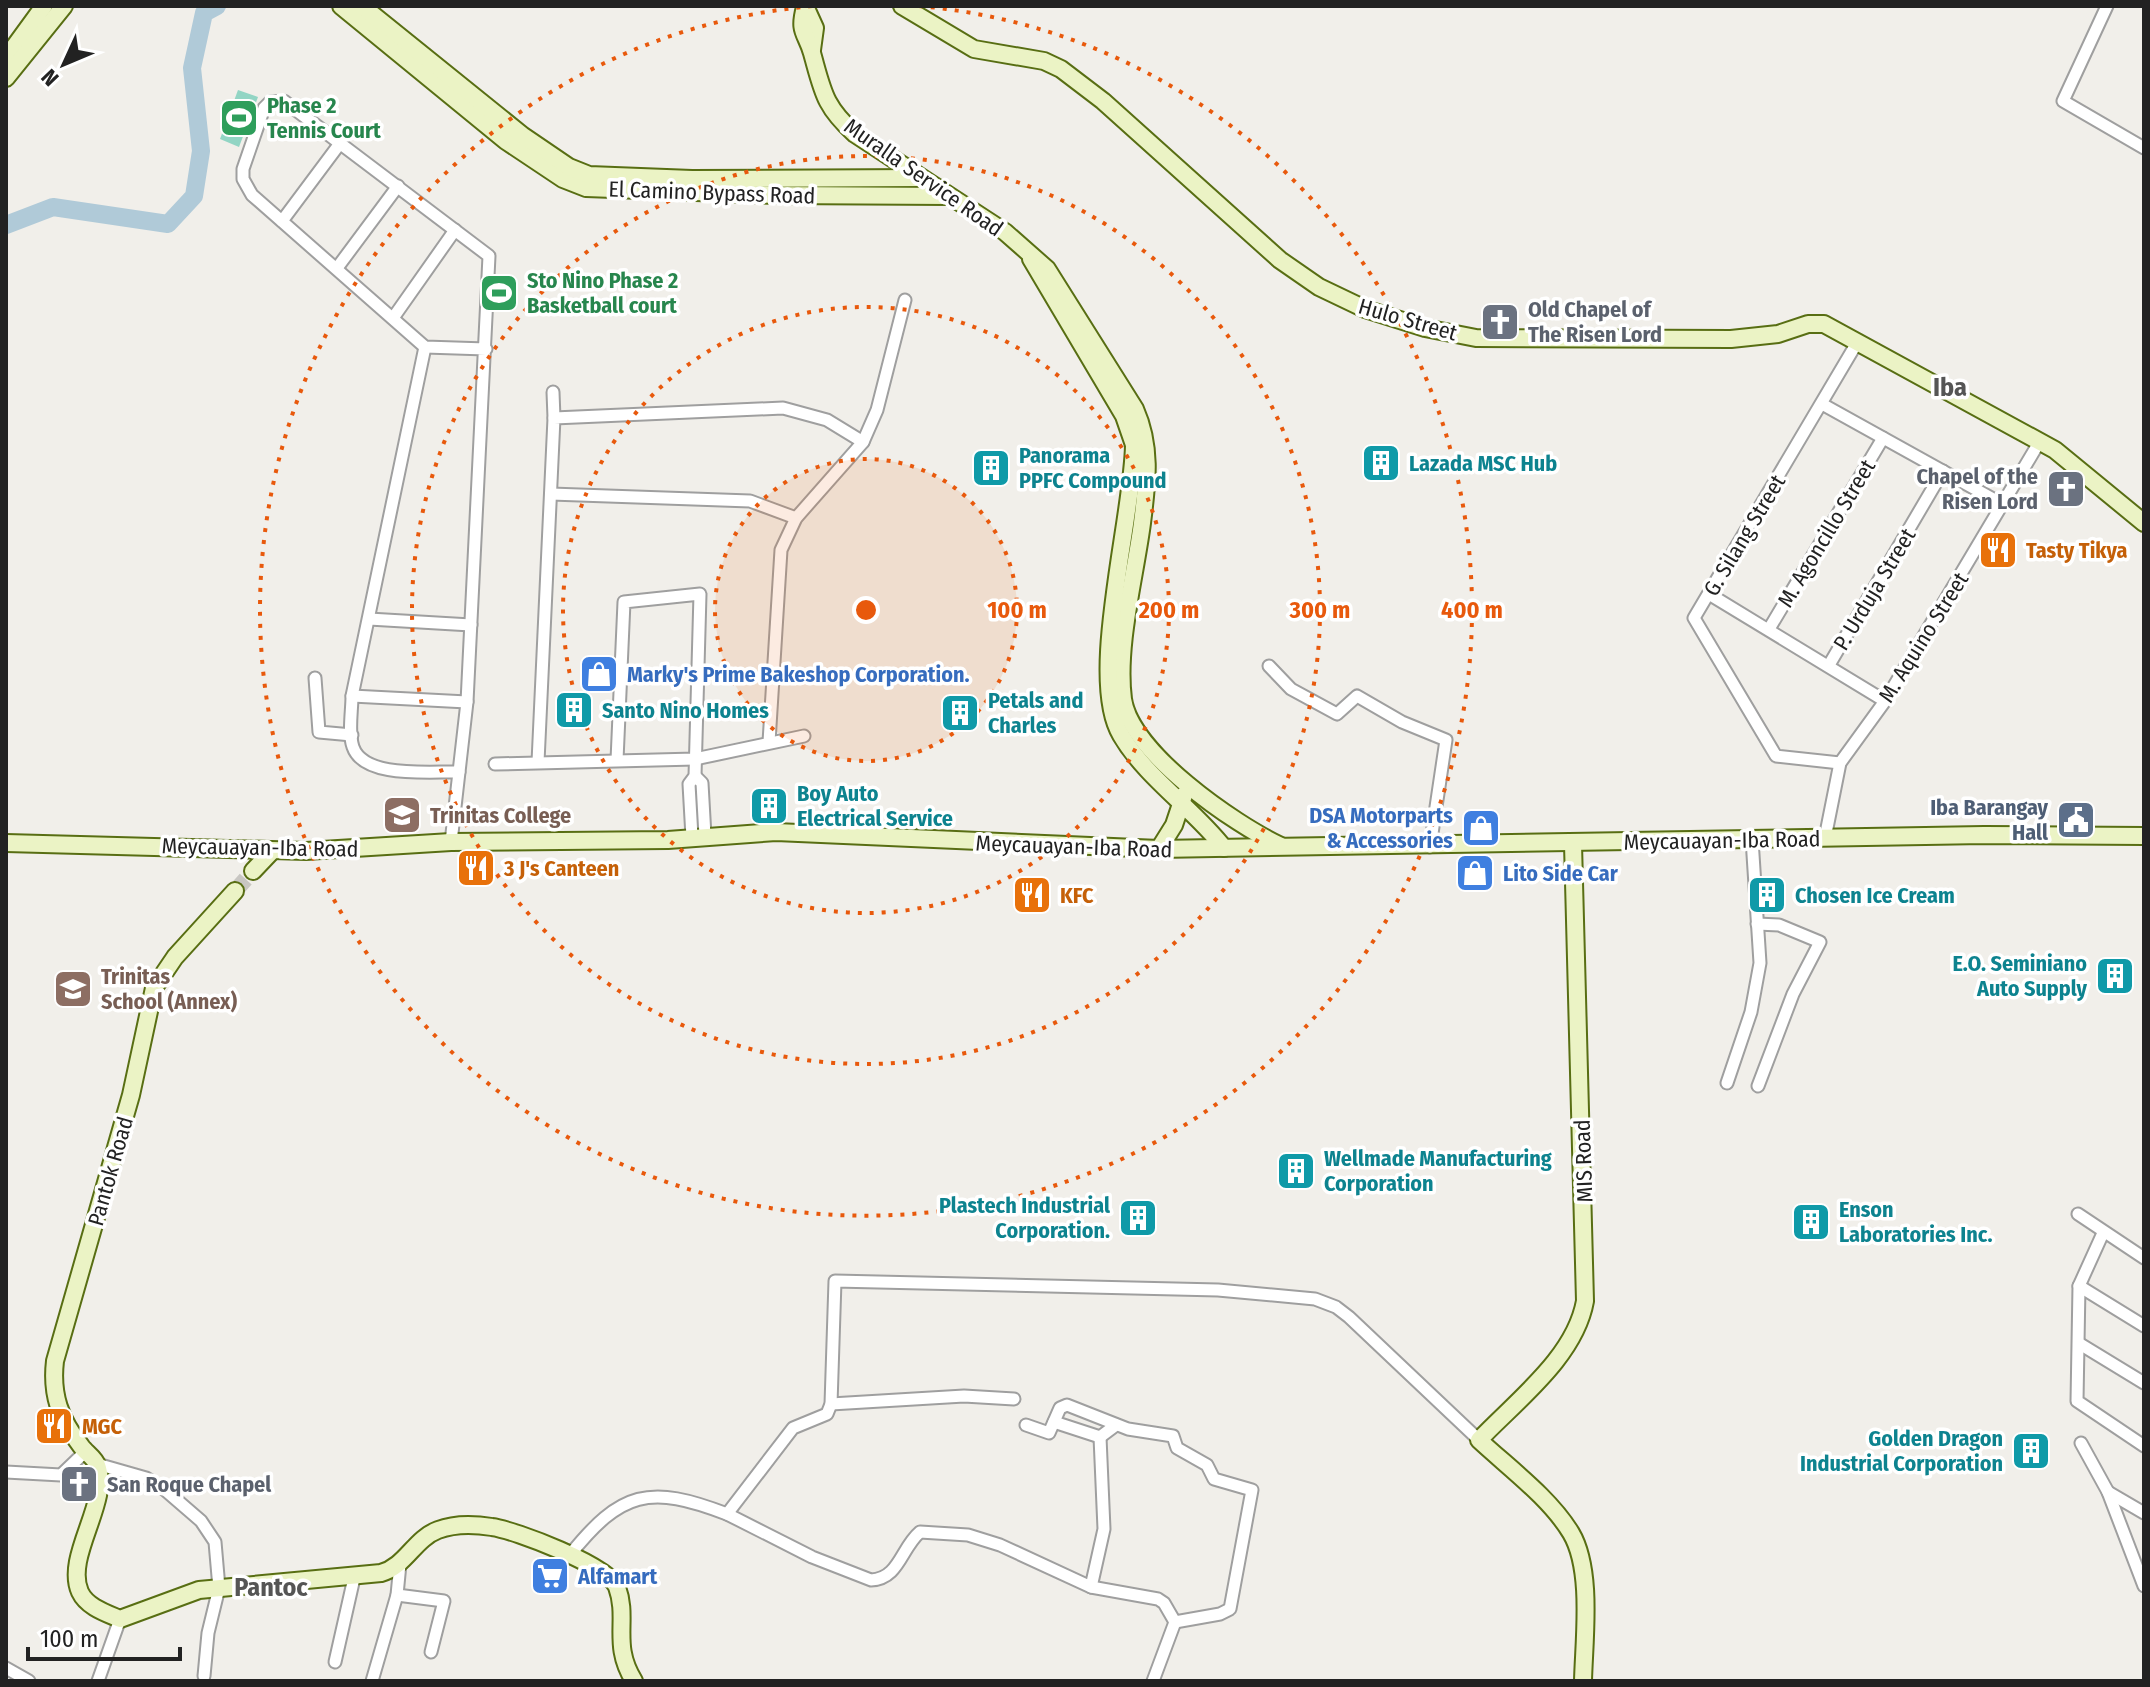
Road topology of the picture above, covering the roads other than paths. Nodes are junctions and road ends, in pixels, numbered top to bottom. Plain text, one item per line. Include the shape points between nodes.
1 (44, 6) edge
2 (64, 6) edge
3 (341, 6) edge
4 (362, 6) edge
5 (805, 6) edge
6 (902, 6) edge
7 (2107, 6) edge
8 (6, 58) edge
9 (6, 78) edge
10 (341, 142) junction
11 (2144, 148) edge
12 (890, 157) junction
13 (860, 178) junction
14 (880, 178) junction
15 (923, 178) junction
16 (588, 182) junction
17 (398, 186) junction
18 (692, 186) junction
19 (860, 196) junction
20 (953, 196) junction
21 (282, 221) junction
22 (455, 230) junction
23 (337, 268) junction
24 (905, 300) dead end
25 (393, 318) junction
26 (1858, 341) junction
27 (425, 347) junction
28 (486, 349) junction
29 (553, 392) dead end
30 (1822, 404) junction
31 (554, 418) junction
32 (1883, 438) junction
33 (2040, 441) junction
34 (863, 442) junction
35 (1943, 471) junction
36 (551, 494) junction
37 (2004, 505) junction
38 (796, 518) junction
39 (2144, 523) edge
40 (1709, 594) junction
41 (369, 619) junction
42 (471, 625) junction
43 (1769, 629) junction
44 (1829, 665) junction
45 (1269, 666) dead end
46 (315, 678) dead end
47 (352, 696) junction
48 (1885, 701) junction
49 (467, 702) junction
50 (352, 735) junction
51 (804, 736) dead end
52 (769, 742) junction
53 (695, 759) junction
54 (617, 760) junction
55 (538, 762) junction
56 (1840, 763) junction
57 (495, 764) dead end
58 (459, 772) junction
59 (695, 776) junction
60 (1185, 793) junction
61 (690, 807) junction
62 (704, 807) junction
63 (698, 836) junction
64 (2144, 836) edge
65 (1825, 838) junction
66 (1752, 839) junction
67 (451, 842) junction
68 (6, 843) edge
69 (1573, 844) junction
70 (1430, 847) junction
71 (1224, 848) junction
72 (1286, 848) junction
73 (1159, 849) junction
74 (272, 851) junction
75 (253, 871) tunnel mouth
76 (235, 891) tunnel mouth
77 (1757, 924) junction
78 (1727, 1083) dead end
79 (1758, 1086) dead end
80 (2078, 1214) dead end
81 (2103, 1233) junction
82 (2144, 1258) edge
83 (2079, 1286) junction
84 (2144, 1326) edge
85 (2080, 1344) junction
86 (2144, 1383) edge
87 (1014, 1399) dead end
88 (831, 1404) junction
89 (1054, 1422) junction
90 (1026, 1425) dead end
91 (1116, 1425) junction
92 (1100, 1437) junction
93 (1479, 1440) junction
94 (2081, 1443) dead end
95 (2144, 1446) edge
96 (91, 1458) junction
97 (6, 1472) edge
98 (2108, 1492) junction
99 (2144, 1513) edge
100 (727, 1514) junction
101 (569, 1556) junction
102 (400, 1564) junction
103 (354, 1578) junction
104 (2144, 1586) edge
105 (1091, 1587) junction
106 (219, 1588) junction
107 (397, 1595) junction
108 (120, 1619) junction
109 (1175, 1622) junction
110 (431, 1652) dead end
111 (335, 1662) dead end
112 (6, 1668) edge
113 (204, 1676) dead end
114 (29, 1681) edge
115 (98, 1681) edge
116 (372, 1681) edge
117 (634, 1681) edge
118 (1153, 1681) edge
119 (1583, 1681) edge

1 - 8 street
2 - 9 street
3 - 16 street, El Camino Bypass Road via 506,141 563,179
4 - 16 street, El Camino Bypass Road
5 - 12 street, Muralla Service Road via 803,37 812,50 828,106 855,134
6 - 26 street, Hulo Street via 974,49 1061,69 1280,260 1365,309 1476,338 1758,337 1816,323
7 - 11 street via 2063,101
10 - 17 street
10 - 21 street
10 - 21 street via 284,101 264,108 243,179 252,195
12 - 14 street
12 - 15 street, Muralla Service Road
13 - 14 street, El Camino Bypass Road
13 - 18 street, El Camino Bypass Road
13 - 19 street
14 - 15 street, El Camino Bypass Road
15 - 20 street, Muralla Service Road
16 - 18 street, El Camino Bypass Road
17 - 22 street
17 - 23 street
18 - 19 street, El Camino Bypass Road
19 - 20 street, El Camino Bypass Road
20 - 60 street, Muralla Service Road via 1047,269 1142,424 1148,463 1124,655 1124,703 1143,739
21 - 23 street
22 - 25 street
22 - 28 street via 489,256
23 - 25 street
24 - 34 street via 877,410
25 - 27 street
26 - 30 street, G. Silang Street
26 - 33 street, Hulo Street
27 - 28 street
27 - 41 street
28 - 42 street
29 - 31 street
30 - 32 street
30 - 40 street, G. Silang Street
31 - 34 street via 783,408 827,420
31 - 36 street
32 - 35 street
32 - 43 street, M. Agoncillo Street
33 - 37 street, M. Aquino Street
33 - 39 street, Hulo Street
34 - 38 street
35 - 37 street
35 - 44 street, P. Urduja Street
36 - 38 street via 750,501
36 - 55 street
37 - 48 street, M. Aquino Street
38 - 52 street via 781,550
40 - 43 street
40 - 56 street, G. Silang Street via 1694,618 1776,756
41 - 42 street
41 - 47 street
42 - 49 street
43 - 44 street
44 - 48 street
45 - 70 street via 1291,689 1337,714 1357,696 1446,740
46 - 50 street via 319,732
47 - 49 street
47 - 50 street
48 - 56 street, M. Aquino Street
49 - 58 street
50 - 58 street via 361,760 378,769
51 - 52 street
52 - 53 street
53 - 54 street
53 - 54 street via 700,594 624,602
53 - 59 street
54 - 55 street
55 - 57 street
56 - 65 street, M. Aquino Street
58 - 67 street
59 - 61 street via 689,784
59 - 62 street via 702,783
60 - 71 street, Muralla Service Road
60 - 72 street, Muralla Service Road
60 - 73 street
61 - 62 street
61 - 63 street
62 - 63 street
63 - 67 street, Meycauayan-Iba Road
63 - 73 street, Meycauayan-Iba Road via 776,832
64 - 65 street, Meycauayan-Iba Road
65 - 66 street, Meycauayan-Iba Road
66 - 69 street, Meycauayan-Iba Road
66 - 77 street
67 - 74 street, Meycauayan-Iba Road
68 - 74 street, Meycauayan-Iba Road
69 - 70 street, Meycauayan-Iba Road
69 - 93 street, MIS Road via 1585,1301 1570,1342
70 - 72 street, Meycauayan-Iba Road
71 - 72 street, Meycauayan-Iba Road
71 - 73 street, Meycauayan-Iba Road
74 - 75 street
76 - 96 street, Pantok Road via 154,988 131,1095 55,1361 58,1411
77 - 78 street via 1760,963 1751,1012
77 - 79 street via 1779,925 1820,942 1793,994
80 - 81 street
81 - 82 street
81 - 83 street
83 - 84 street
83 - 85 street
85 - 86 street
85 - 95 street via 2077,1401
87 - 88 street via 964,1396
88 - 93 street via 835,1281 1218,1290 1315,1299 1336,1307
88 - 100 street via 824,1417 793,1428
89 - 90 street via 1046,1435
89 - 91 street via 1067,1405
89 - 92 street
91 - 92 street
91 - 109 street via 1173,1436 1177,1448 1207,1465 1214,1479 1252,1490 1230,1609
92 - 105 street via 1104,1529
93 - 119 street via 1559,1518 1577,1545 1583,1581
94 - 98 street
96 - 97 street via 61,1475
96 - 106 street via 146,1478 191,1512 215,1542
96 - 108 street via 99,1493 77,1582 85,1600
98 - 99 street
98 - 104 street
100 - 101 street via 683,1501 626,1501
100 - 105 street via 871,1580 887,1578 920,1532 968,1535 1000,1545
101 - 102 street via 509,1531 462,1524 422,1538
101 - 117 street via 608,1575 615,1584 620,1654
102 - 103 street
102 - 107 street
103 - 106 street
103 - 111 street
105 - 109 street via 1158,1599
106 - 108 street via 199,1590
106 - 113 street
107 - 110 street via 444,1601
107 - 116 street
108 - 115 street
109 - 118 street
112 - 114 street

